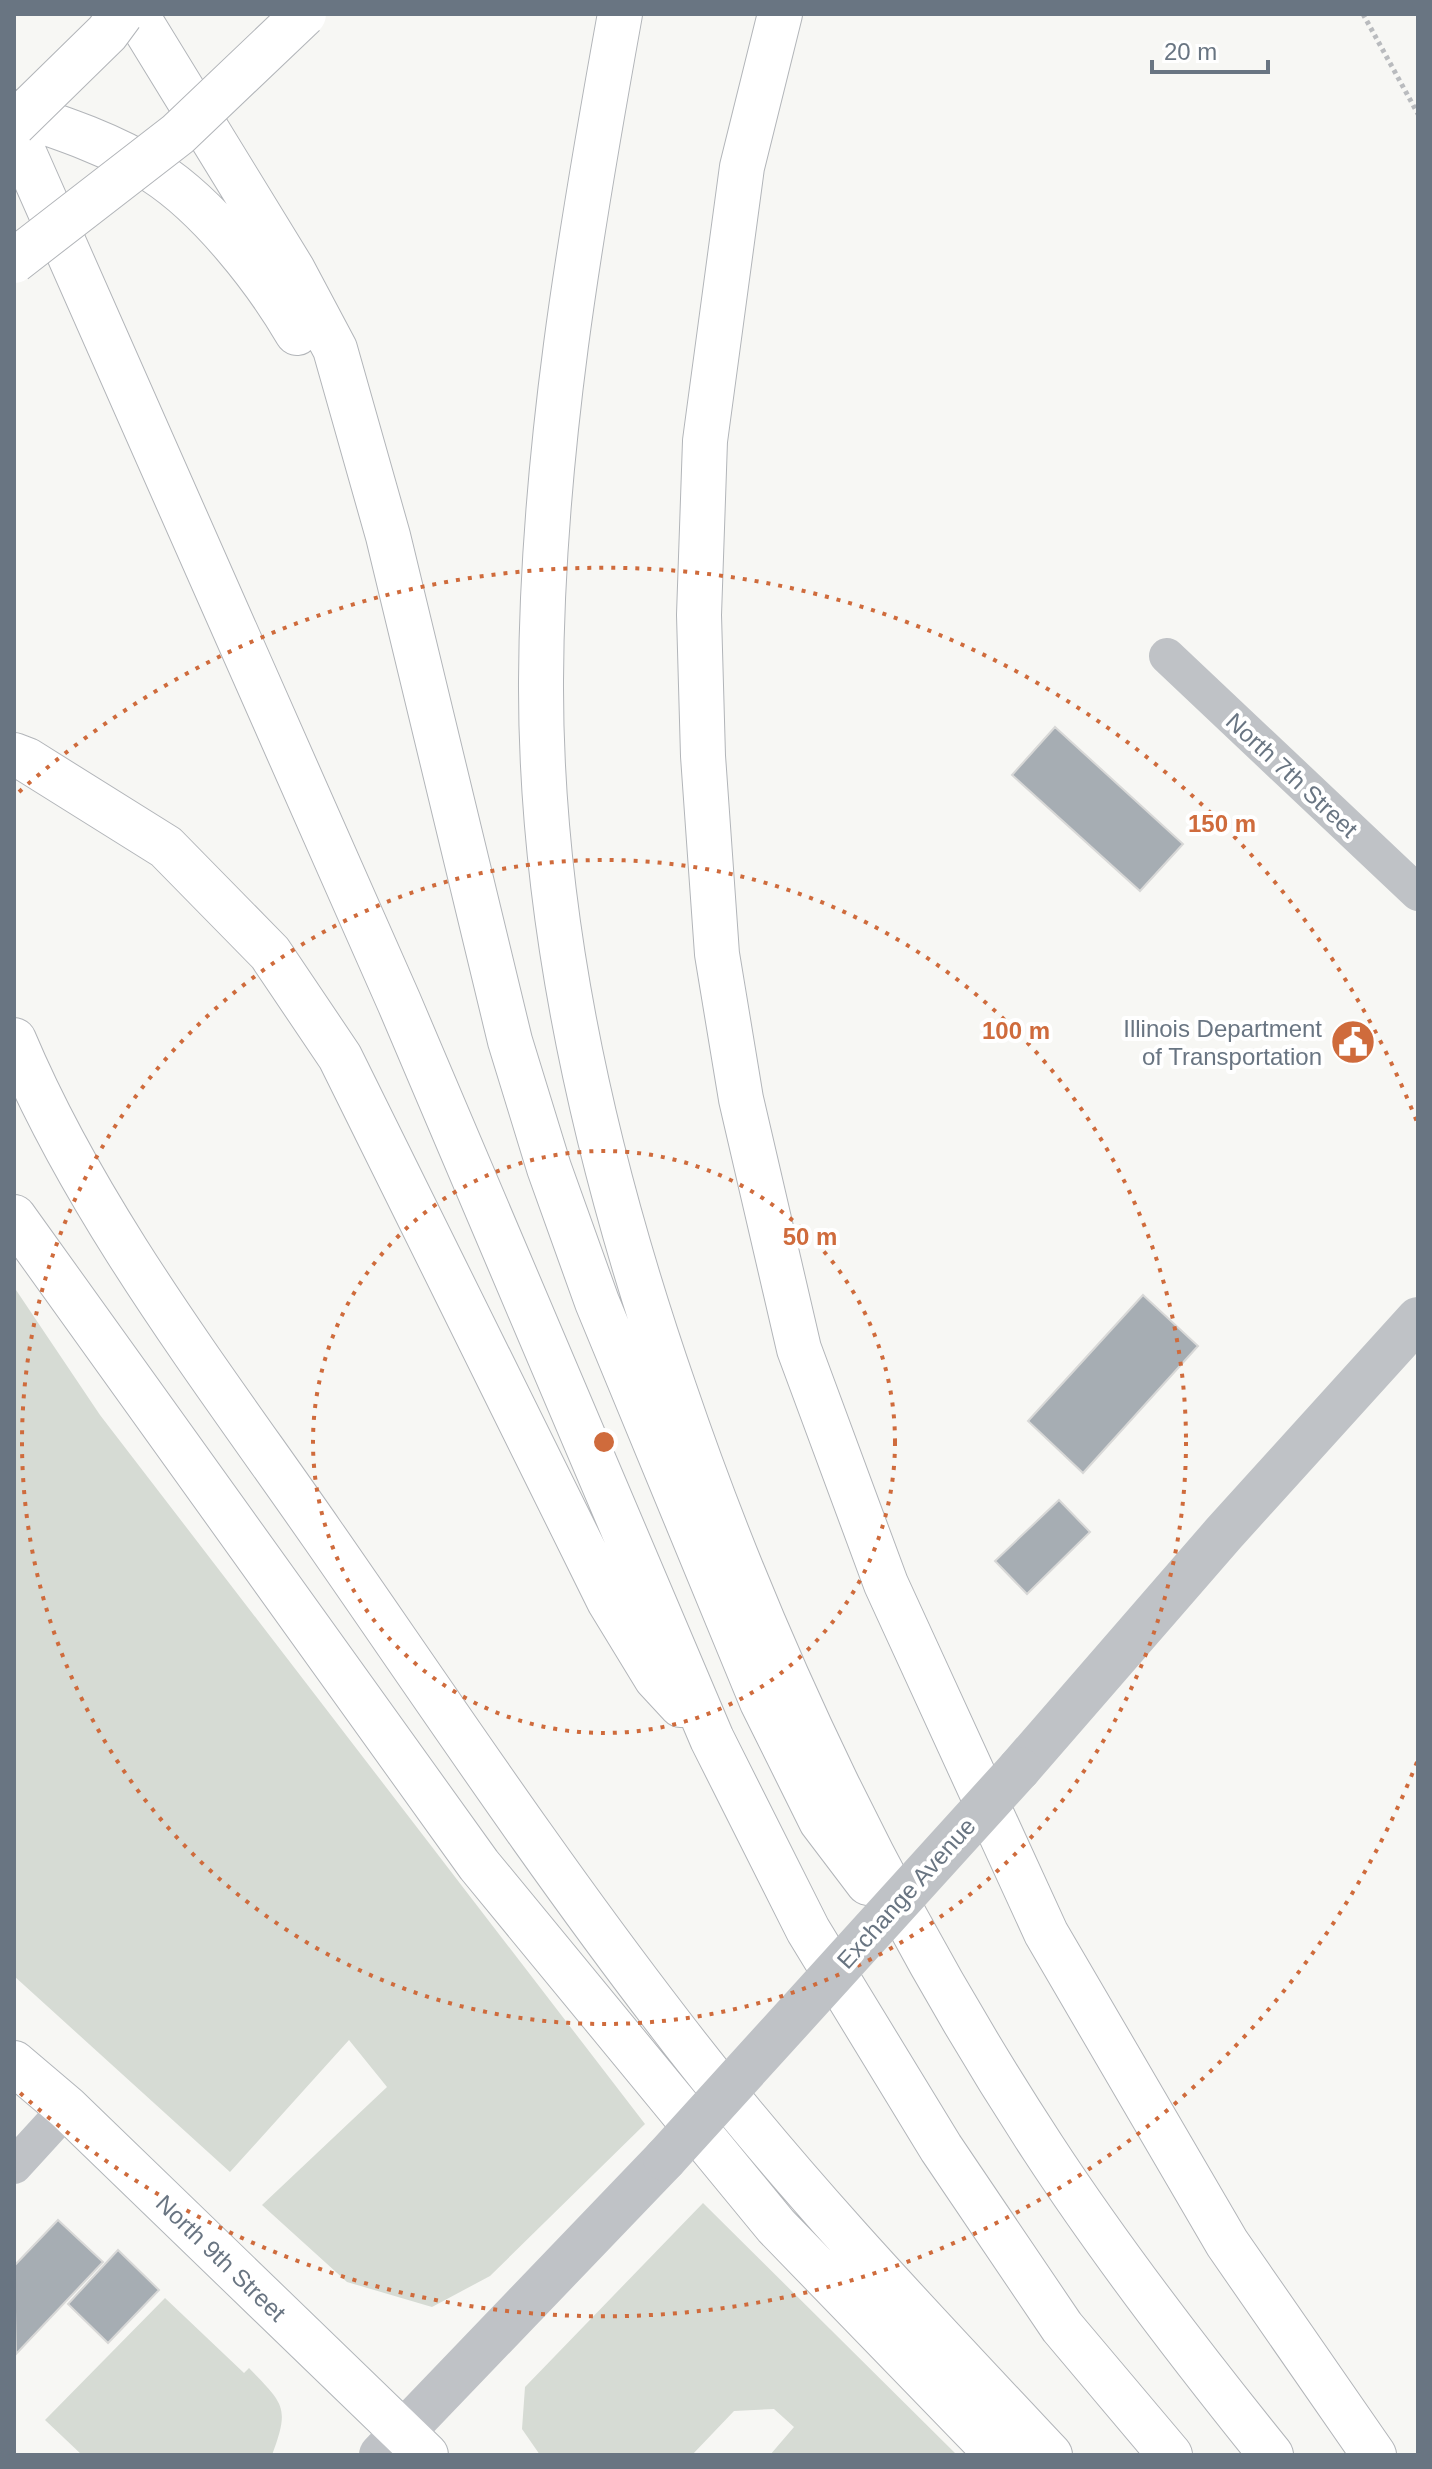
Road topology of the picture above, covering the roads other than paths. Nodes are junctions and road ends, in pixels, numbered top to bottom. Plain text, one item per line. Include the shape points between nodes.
1 (121, 14) edge
2 (136, 14) edge
3 (304, 14) edge
4 (620, 14) edge
5 (780, 14) edge
6 (14, 112) edge
7 (14, 127) edge
8 (14, 261) edge
9 (358, 434) junction
10 (1167, 656) dead end
11 (14, 755) edge
12 (1418, 893) edge
13 (14, 1040) edge
14 (14, 1217) edge
15 (1418, 1319) edge
16 (712, 1739) junction
17 (935, 1970) junction
18 (14, 2063) edge
19 (67, 2108) junction
20 (14, 2166) edge
21 (403, 2447) edge
22 (998, 2455) edge
23 (1050, 2455) edge
24 (1170, 2455) edge
25 (1271, 2455) edge
26 (1374, 2455) edge

1 - 7 main road, bridge
2 - 9 main road via 328,336
3 - 8 main road, bridge via 178,134
4 - 17 main road via 573,280 551,476 541,682 550,831 578,1042 628,1250 721,1519 804,1715
5 - 26 main road via 742,167 713,380 705,441 699,615 717,954 741,1099 799,1349 886,1584 1046,1933 1227,2243
6 - 9 main road, bridge via 71,131 156,173 226,235 276,297
7 - 16 main road via 399,1002
9 - 17 main road via 388,536 510,1041 597,1302 698,1553 793,1767 821,1821
10 - 12 street, North 7th Street
11 - 16 main road via 166,847 270,953 340,1057 609,1601 656,1678
13 - 23 main road via 88,1182 152,1288 670,2025 863,2257
14 - 22 main road via 479,1865 776,2226
15 - 21 street, Exchange Avenue, bridge via 1019,1769
16 - 24 main road via 808,1930 941,2148 1062,2327
17 - 25 main road via 1085,2209
18 - 19 main road, North 9th Street
19 - 20 street
19 - 21 main road, North 9th Street

